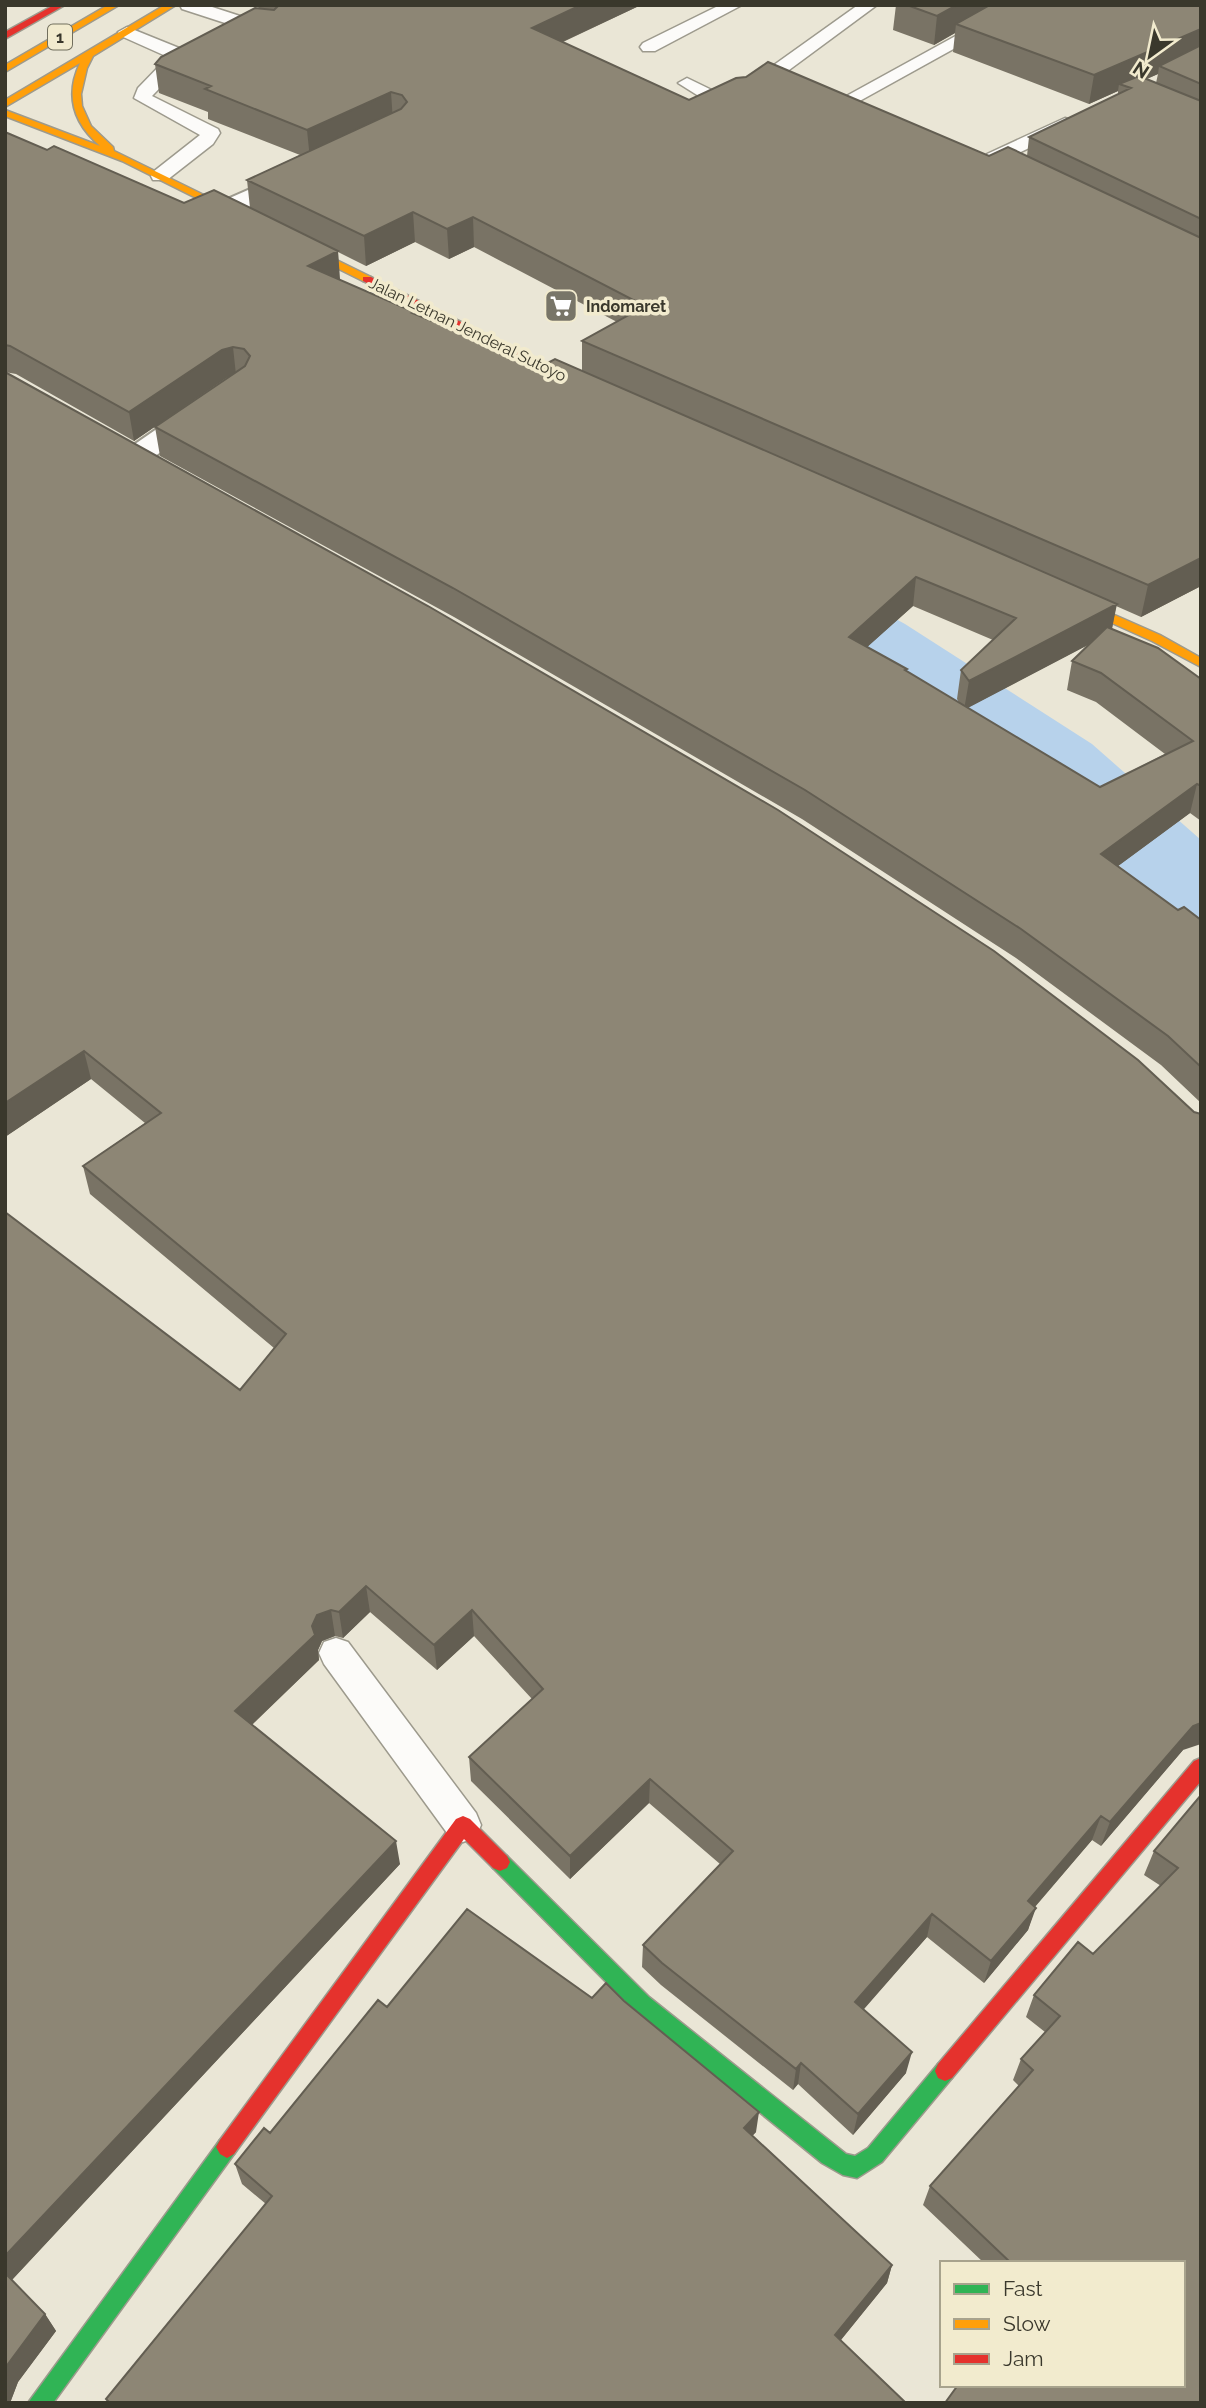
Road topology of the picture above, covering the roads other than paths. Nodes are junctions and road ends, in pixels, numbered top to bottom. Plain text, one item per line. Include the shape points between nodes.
1 (61, 5) edge
2 (115, 5) edge
3 (172, 5) edge
4 (188, 5) edge
5 (734, 5) edge
6 (869, 5) edge
7 (1025, 5) edge
8 (127, 32) junction
9 (271, 32) edge
10 (5, 36) edge
11 (649, 47) dead end
12 (90, 53) junction
13 (5, 69) edge
14 (687, 83) dead end
15 (850, 99) edge
16 (5, 104) edge
17 (5, 113) edge
18 (1086, 115) edge
19 (36, 144) edge
20 (126, 159) junction
21 (322, 164) edge
22 (160, 176) junction
23 (1024, 178) edge
24 (225, 209) junction
25 (226, 394) edge
26 (602, 394) edge
27 (135, 457) edge
28 (1058, 594) edge
29 (1201, 663) edge
30 (336, 1653) dead end
31 (1201, 1767) edge
32 (463, 1825) junction
33 (39, 2403) edge

1 - 10 main road
2 - 13 main road, 1
3 - 8 main road
4 - 9 lane
5 - 11 lane
6 - 14 lane via 737,100 719,101
7 - 15 lane
8 - 12 main road
8 - 22 lane via 177,56 143,98 211,133
12 - 16 main road
12 - 20 main road via 76,80 76,108 85,127
17 - 20 main road, Jalan Letnan Jenderal Sutoyo
18 - 23 lane via 994,158 995,164
19 - 20 main road
20 - 22 main road, Jalan Letnan Jenderal Sutoyo
21 - 24 street
22 - 24 main road, Jalan Letnan Jenderal Sutoyo
24 - 26 main road, Jalan Letnan Jenderal Sutoyo
25 - 27 street
28 - 29 main road
30 - 32 lane
31 - 32 main road via 876,2155 857,2167 829,2156 642,2004
32 - 33 main road

